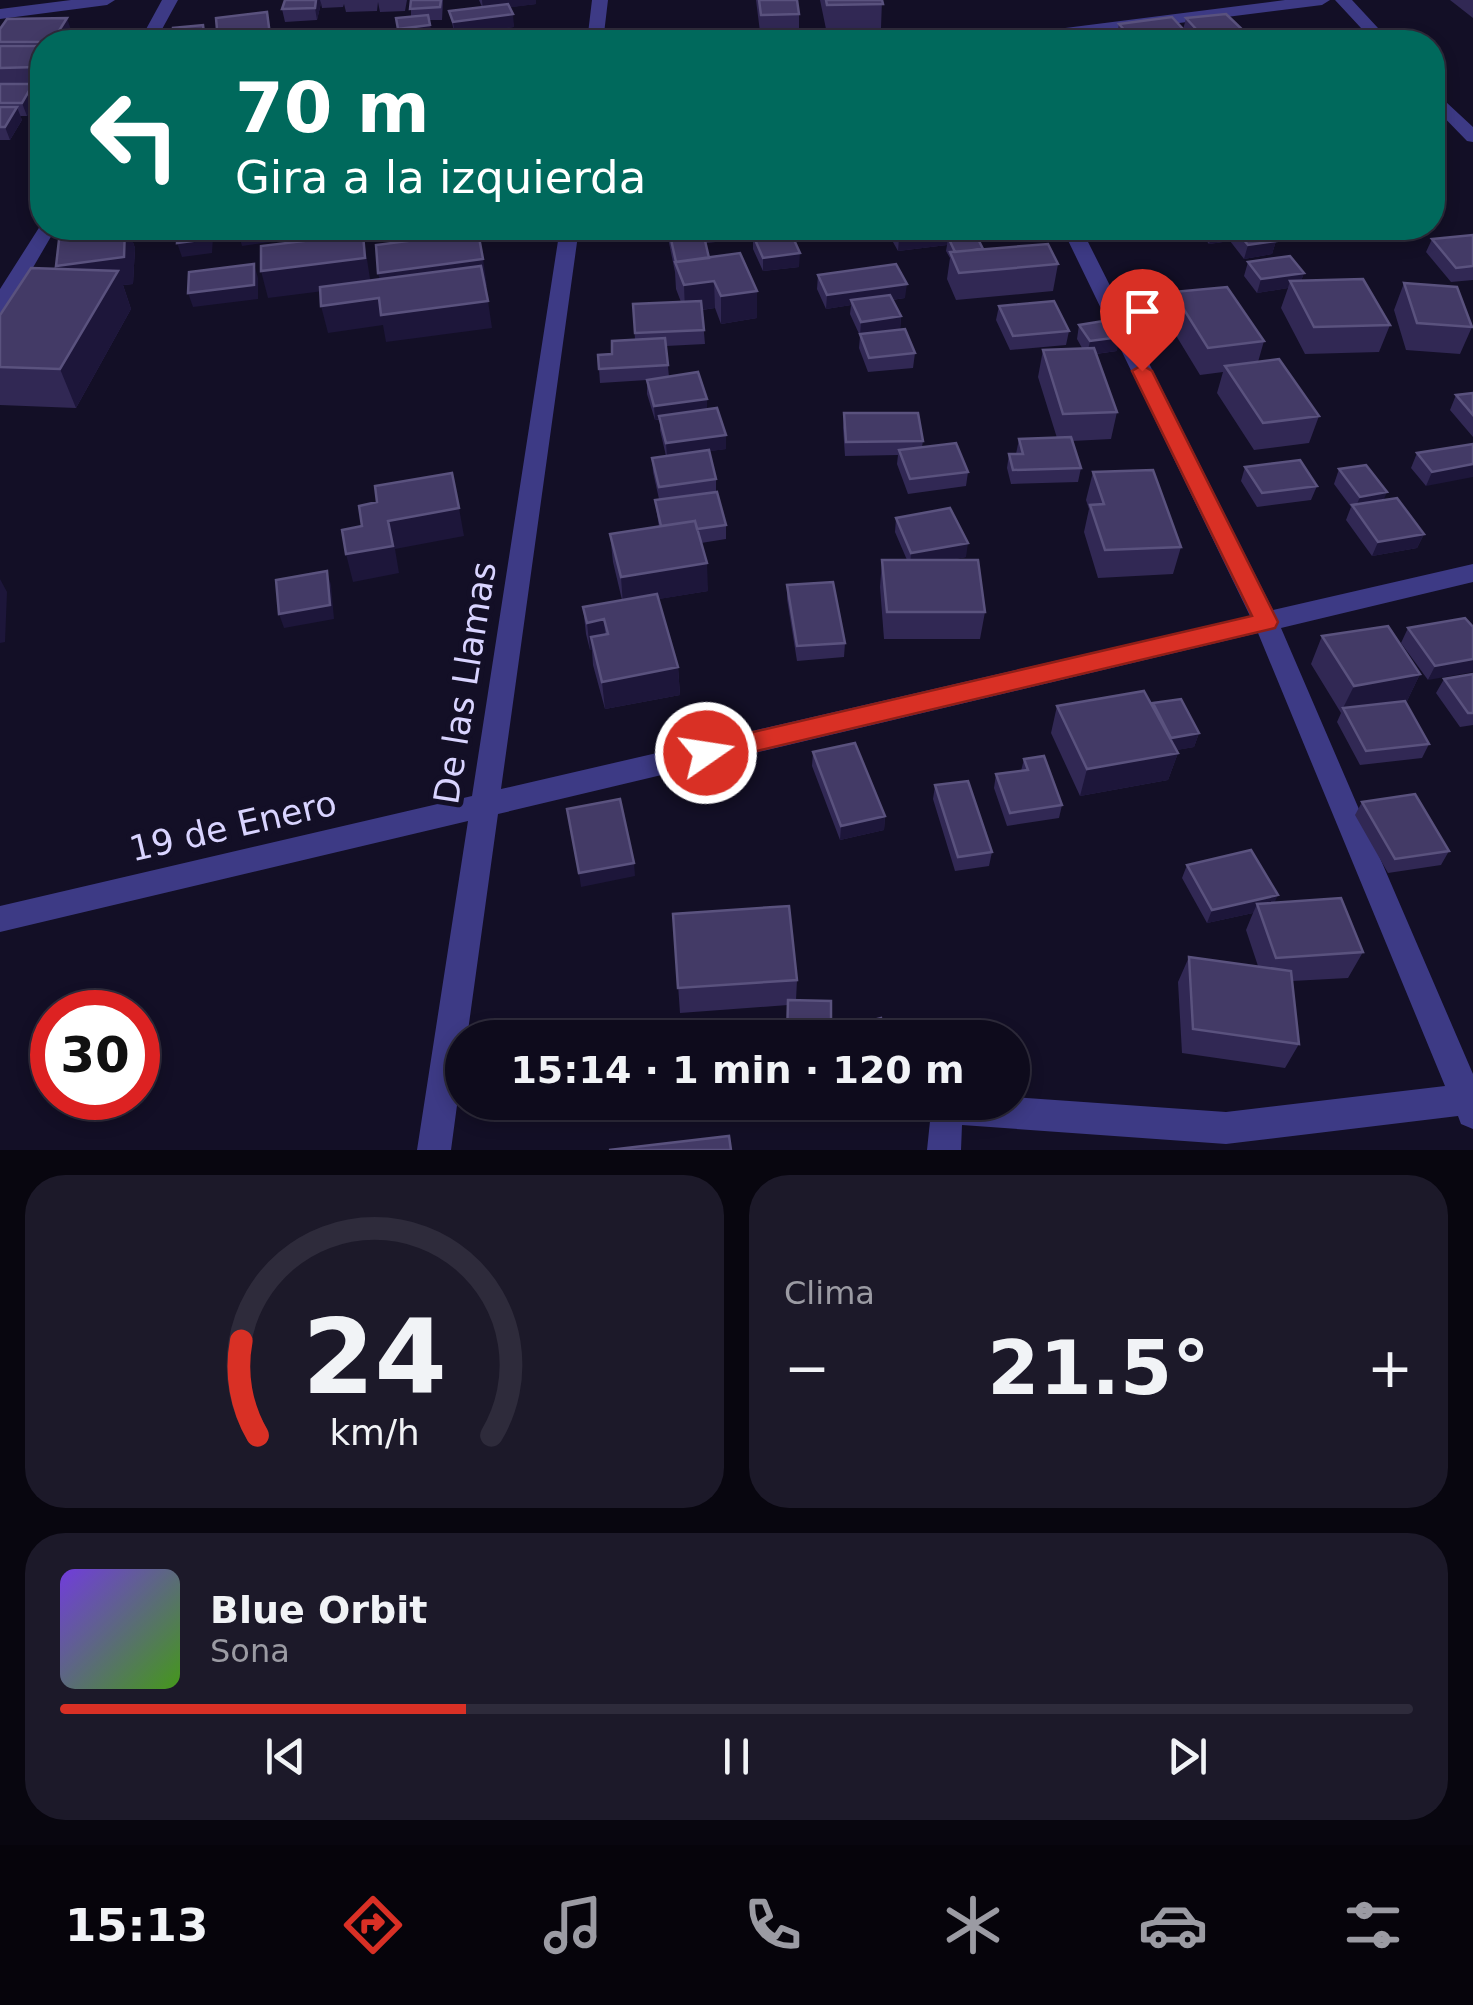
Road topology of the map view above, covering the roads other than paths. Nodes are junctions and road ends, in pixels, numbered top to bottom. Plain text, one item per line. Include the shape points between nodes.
1 (107, 0) edge
2 (170, 0) edge
3 (600, 0) edge
4 (1322, 0) edge
5 (1343, 0) edge
6 (0, 14) edge
7 (154, 30) edge
8 (596, 30) edge
9 (1089, 30) edge
10 (1372, 30) edge
11 (1445, 108) edge
12 (1473, 137) edge
13 (39, 240) edge
14 (567, 240) edge
15 (1078, 240) edge
16 (0, 307) edge
17 (1473, 573) edge
18 (1266, 622) junction
19 (482, 805) junction
20 (0, 920) edge
21 (1470, 1106) edge
22 (434, 1150) edge
23 (944, 1150) edge

1 - 6 street
2 - 7 street
3 - 8 street
4 - 9 street
5 - 10 street
11 - 12 street
13 - 16 street
14 - 19 street, De las Llamas
15 - 18 street
17 - 18 street, 19 de Enero
18 - 19 street, 19 de Enero
18 - 21 street
19 - 20 street, 19 de Enero
19 - 22 street, De las Llamas
21 - 23 street via 1226,1128 946,1108

